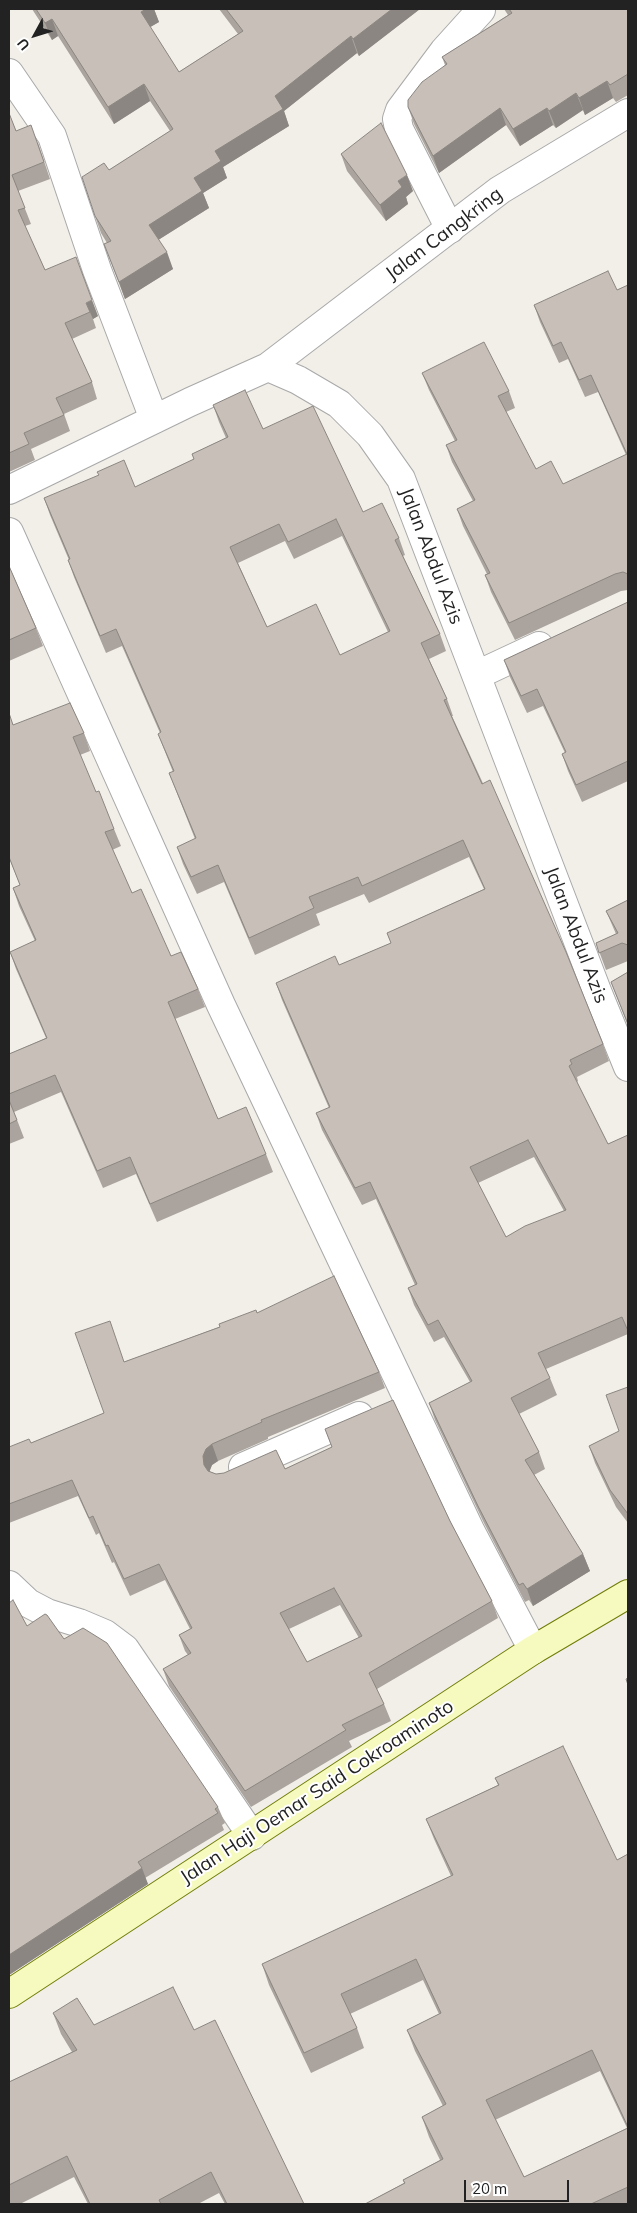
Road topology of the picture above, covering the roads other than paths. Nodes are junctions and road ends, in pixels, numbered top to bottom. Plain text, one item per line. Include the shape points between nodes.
1 (481, 10) dead end
2 (9, 73) edge
3 (628, 113) edge
4 (450, 228) junction
5 (268, 368) junction
6 (154, 419) junction
7 (9, 490) edge
8 (9, 532) edge
9 (566, 634) edge
10 (477, 674) junction
11 (628, 1067) edge
12 (406, 1396) junction
13 (224, 1475) edge
14 (9, 1585) edge
15 (628, 1594) edge
16 (533, 1650) junction
17 (252, 1836) junction
18 (9, 1994) edge

1 - 4 street via 444,52 400,110 397,119 399,129
2 - 6 street via 52,136 97,270
3 - 4 street, Jalan Cangkring via 500,190
4 - 5 street, Jalan Cangkring
5 - 6 street
5 - 10 street, Jalan Abdul Azis via 298,380 339,404 370,435 401,479
6 - 7 street
8 - 12 street via 221,1005
9 - 10 street
10 - 11 street, Jalan Abdul Azis via 608,985
12 - 13 street
12 - 16 street via 470,1530
14 - 17 street via 28,1603 105,1634 125,1650
15 - 16 main road, Jalan Haji Oemar Said Cokroaminoto
16 - 17 main road, Jalan Haji Oemar Said Cokroaminoto
17 - 18 main road, Jalan Haji Oemar Said Cokroaminoto

